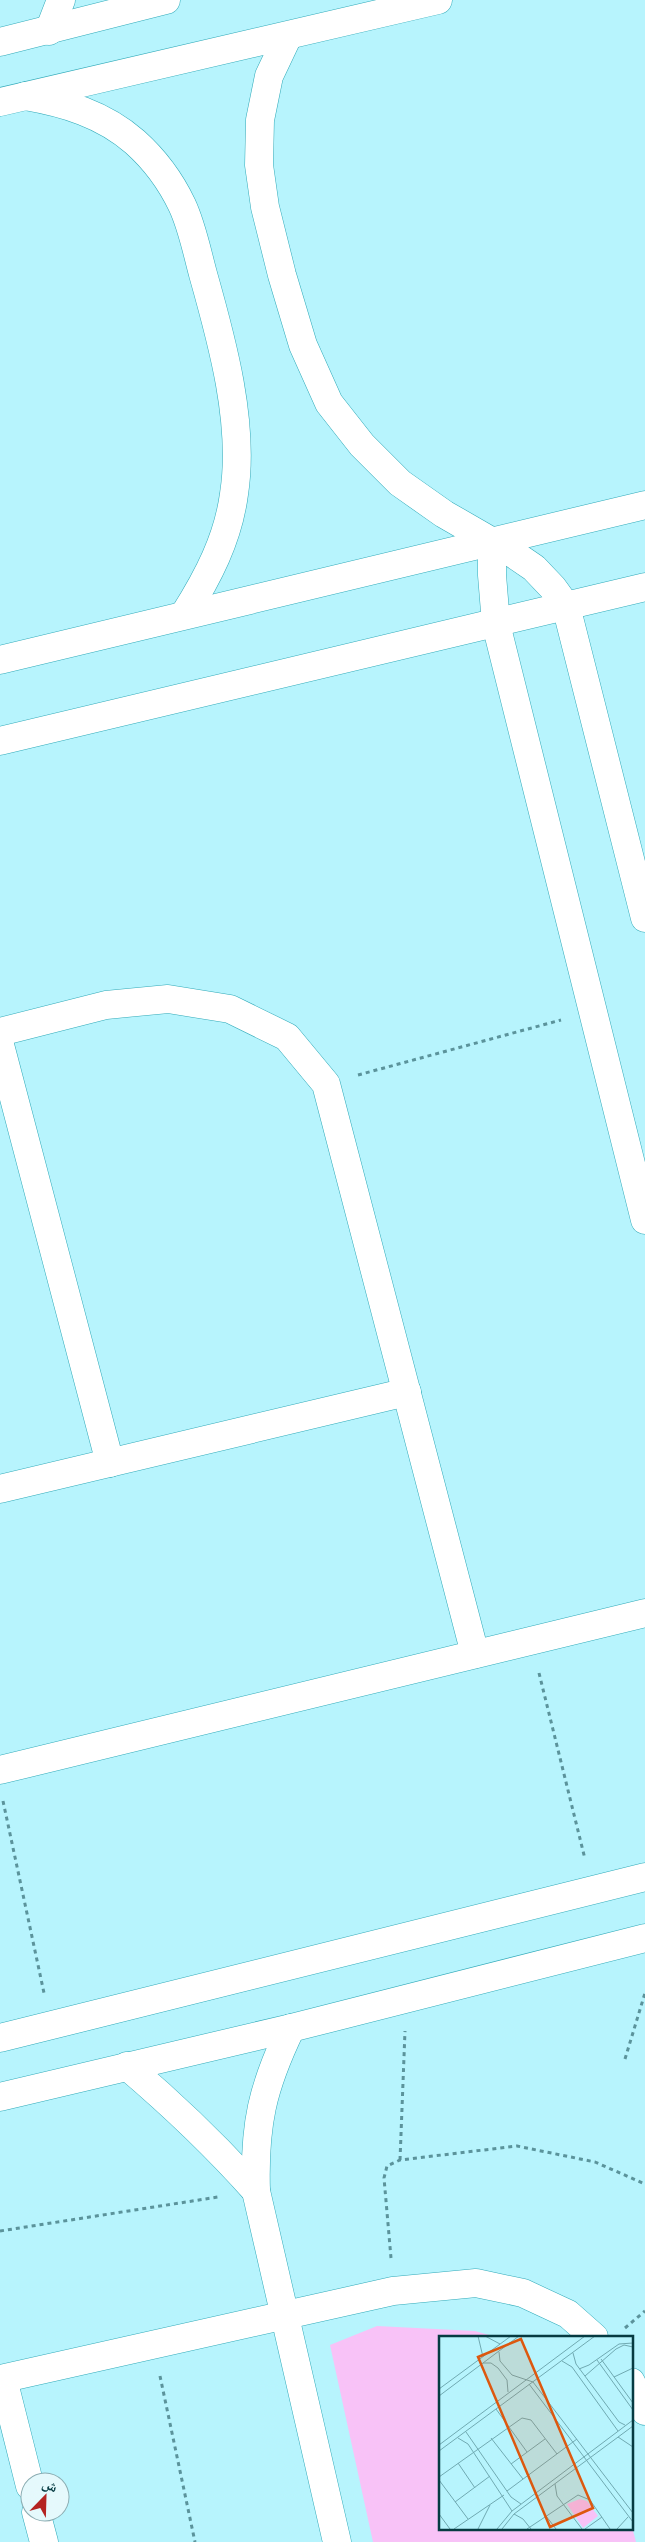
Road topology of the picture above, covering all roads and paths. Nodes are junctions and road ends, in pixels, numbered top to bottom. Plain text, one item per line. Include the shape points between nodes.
1 (61, 0) edge
2 (166, 0) edge
3 (438, 0) edge
4 (49, 31) junction
5 (288, 36) junction
6 (0, 42) edge
7 (12, 99) edge
8 (645, 505) edge
9 (492, 541) junction
10 (645, 587) edge
11 (566, 606) junction
12 (184, 615) junction
13 (496, 624) junction
14 (0, 660) edge
15 (0, 741) edge
16 (645, 918) edge
17 (591, 1012) junction
18 (0, 1032) edge
19 (0, 1045) edge
20 (326, 1084) junction
21 (645, 1220) edge
22 (408, 1392) junction
23 (110, 1463) junction
24 (0, 1489) edge
25 (645, 1613) edge
26 (531, 1641) junction
27 (475, 1654) junction
28 (0, 1770) edge
29 (2, 1798) dead end
30 (645, 1877) edge
31 (593, 1890) junction
32 (645, 1938) edge
33 (645, 1993) edge
34 (406, 1998) junction
35 (50, 2025) junction
36 (291, 2028) junction
37 (0, 2038) edge
38 (625, 2058) dead end
39 (127, 2066) junction
40 (0, 2097) edge
41 (400, 2160) junction
42 (645, 2184) edge
43 (256, 2191) junction
44 (0, 2231) edge
45 (394, 2291) junction
46 (645, 2311) edge
47 (285, 2315) junction
48 (623, 2330) dead end
49 (593, 2336) edge
50 (153, 2345) junction
51 (2, 2379) edge
52 (632, 2384) edge
53 (645, 2411) edge
54 (26, 2472) edge
55 (39, 2522) edge
56 (44, 2542) edge
57 (195, 2542) edge
58 (337, 2542) edge

1 - 4 street
2 - 4 street
3 - 5 street
4 - 6 street
5 - 7 street
5 - 9 street via 268,85 260,120 259,165 265,207 303,344 329,403 362,445 400,482 444,514
7 - 12 street via 65,103 102,119 135,142 162,171 182,206 195,244 220,339 237,449 234,493 225,536 208,578
8 - 9 street
9 - 11 street via 534,568
9 - 12 street
9 - 13 street
10 - 11 street
11 - 13 street
11 - 16 street
12 - 14 street
13 - 15 street
13 - 17 street
17 - 20 path
17 - 21 street
18 - 20 street via 106,1005 168,999 230,1009 287,1037
19 - 23 street
20 - 22 street
22 - 23 street
22 - 27 street
23 - 24 street
25 - 26 street
26 - 27 street
26 - 31 path
27 - 28 street
29 - 35 path
30 - 31 street
31 - 35 street
32 - 34 street
33 - 38 path
34 - 36 street
34 - 41 path
35 - 37 street
36 - 39 street
36 - 43 street via 272,2066 261,2106 255,2149
39 - 40 street
39 - 43 street via 173,2105
41 - 42 path via 517,2146 594,2162
41 - 45 path via 387,2166 384,2178
43 - 44 path
43 - 47 street
45 - 47 street
45 - 49 street via 476,2282 523,2293 568,2314
46 - 48 path
47 - 50 street
47 - 58 street
50 - 51 street
50 - 57 path
51 - 54 street
52 - 53 street
55 - 56 street

